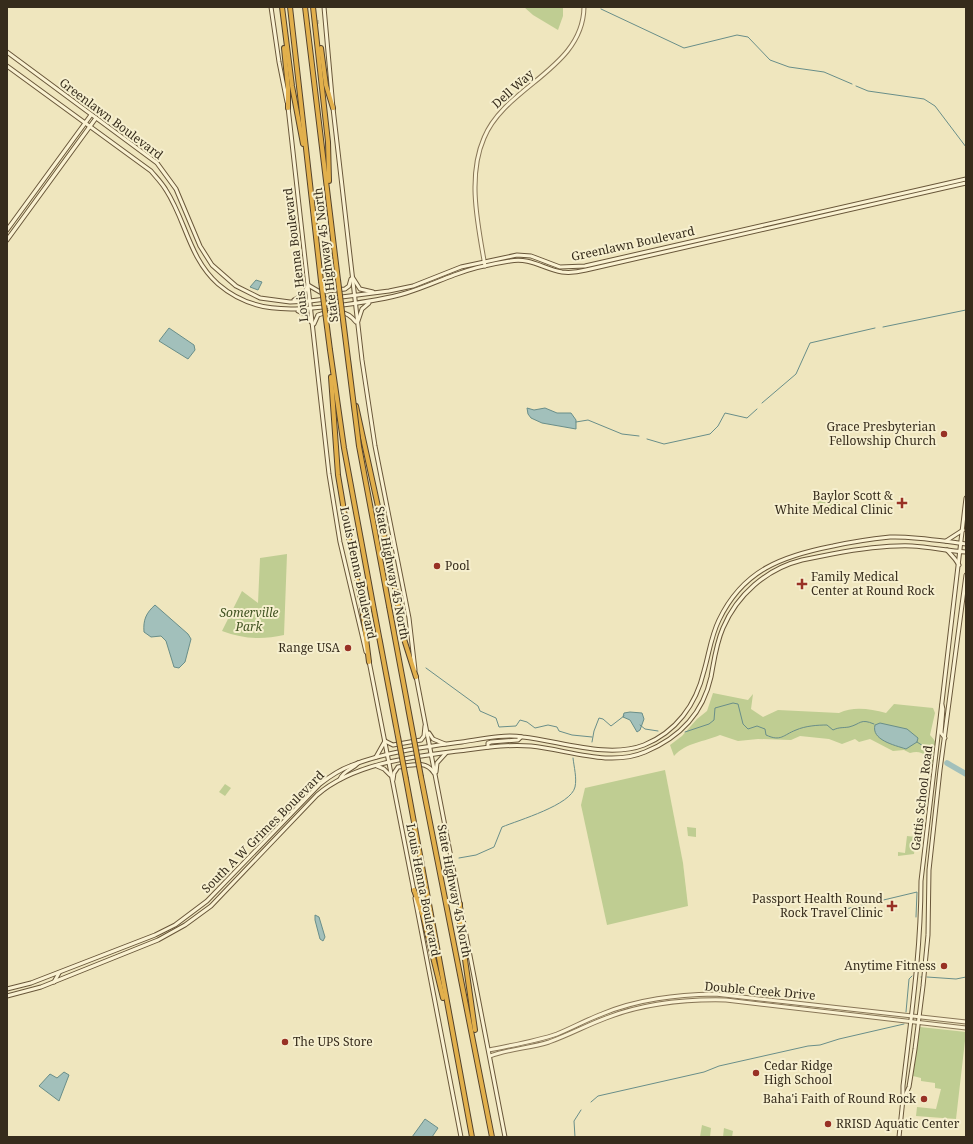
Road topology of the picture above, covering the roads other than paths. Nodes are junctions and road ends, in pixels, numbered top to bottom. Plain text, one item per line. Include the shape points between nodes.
1 (272, 7) edge
2 (290, 7) edge
3 (305, 7) edge
4 (315, 7) edge
5 (324, 7) edge
6 (584, 7) edge
7 (281, 8) edge
8 (7, 52) edge
9 (7, 66) edge
10 (288, 108) junction
11 (333, 108) junction
12 (91, 115) junction
13 (96, 118) junction
14 (85, 124) junction
15 (90, 127) junction
16 (306, 160) junction
17 (966, 179) edge
18 (966, 183) edge
19 (329, 198) junction
20 (23, 208) junction
21 (28, 212) junction
22 (189, 220) junction
23 (181, 224) junction
24 (7, 230) edge
25 (7, 240) edge
26 (484, 261) junction
27 (485, 266) junction
28 (352, 275) junction
29 (308, 285) junction
30 (413, 286) junction
31 (378, 292) junction
32 (405, 294) junction
33 (354, 296) junction
34 (310, 301) junction
35 (372, 301) junction
36 (290, 302) junction
37 (355, 304) junction
38 (311, 308) junction
39 (291, 310) junction
40 (357, 323) junction
41 (313, 328) junction
42 (330, 350) junction
43 (361, 446) junction
44 (966, 498) edge
45 (963, 530) junction
46 (945, 541) junction
47 (961, 543) junction
48 (966, 544) edge
49 (947, 550) junction
50 (960, 552) junction
51 (966, 552) edge
52 (959, 565) junction
53 (966, 575) edge
54 (369, 662) junction
55 (416, 677) junction
56 (942, 704) junction
57 (426, 724) junction
58 (428, 732) junction
59 (522, 737) junction
60 (945, 738) junction
61 (385, 741) junction
62 (447, 744) junction
63 (430, 747) junction
64 (488, 747) junction
65 (446, 752) junction
66 (388, 755) junction
67 (432, 755) junction
68 (376, 758) junction
69 (358, 763) junction
70 (389, 763) junction
71 (377, 766) junction
72 (391, 776) junction
73 (436, 776) junction
74 (340, 779) junction
75 (393, 784) junction
76 (414, 890) junction
77 (460, 904) junction
78 (175, 925) junction
79 (178, 929) junction
80 (135, 942) junction
81 (138, 948) junction
82 (60, 972) junction
83 (54, 982) junction
84 (7, 989) edge
85 (7, 996) edge
86 (912, 1016) junction
87 (919, 1017) junction
88 (911, 1022) junction
89 (918, 1022) junction
90 (966, 1022) edge
91 (451, 1028) junction
92 (966, 1028) edge
93 (476, 1049) junction
94 (489, 1050) junction
95 (490, 1056) junction
96 (903, 1099) junction
97 (461, 1137) edge
98 (472, 1137) edge
99 (492, 1137) edge
100 (505, 1137) edge
101 (899, 1137) edge

1 - 10 main road, Louis Henna Boulevard
2 - 16 highway, State Highway 45 North
3 - 19 highway, State Highway 45 North
4 - 11 highway via 326,86
4 - 19 highway via 329,164
5 - 11 main road
6 - 26 main road, Dell Way via 582,25 572,44 548,70 506,105 483,138 476,163 475,185
7 - 10 highway
7 - 16 highway
8 - 12 main road, Greenlawn Boulevard
9 - 14 main road, Greenlawn Boulevard
10 - 29 main road, Louis Henna Boulevard
11 - 28 main road
12 - 13 main road, Greenlawn Boulevard
12 - 14 main road
13 - 15 main road
13 - 22 main road, Greenlawn Boulevard via 157,163 176,189
14 - 15 main road, Greenlawn Boulevard
14 - 20 main road
15 - 21 main road
15 - 23 main road, Greenlawn Boulevard via 151,171 166,189
16 - 42 highway, State Highway 45 North, bridge
17 - 26 main road, Greenlawn Boulevard via 585,266 560,267 531,256 517,255
18 - 27 main road, Greenlawn Boulevard via 586,270 564,272 535,262 519,260
19 - 43 highway, State Highway 45 North, bridge
20 - 21 main road
20 - 24 main road
21 - 25 main road
22 - 23 main road
22 - 36 main road, Greenlawn Boulevard via 201,249 226,279 260,298
23 - 39 main road, Greenlawn Boulevard via 195,255 218,284 258,306
26 - 27 main road, Dell Way
26 - 30 main road, Greenlawn Boulevard
27 - 32 main road, Greenlawn Boulevard via 455,274
28 - 29 main road via 345,289 320,292
28 - 31 main road via 360,289
28 - 33 main road
29 - 34 main road, Louis Henna Boulevard
29 - 36 main road via 303,295
30 - 31 main road, Greenlawn Boulevard
30 - 32 main road
31 - 33 main road, Greenlawn Boulevard
32 - 35 main road, Greenlawn Boulevard
33 - 34 main road, Greenlawn Boulevard
33 - 37 main road
34 - 36 main road, Greenlawn Boulevard
34 - 38 main road, Louis Henna Boulevard
35 - 37 main road, Greenlawn Boulevard
35 - 40 main road via 362,309
37 - 38 main road, Greenlawn Boulevard
37 - 40 main road
38 - 39 main road, Greenlawn Boulevard
38 - 41 main road, Louis Henna Boulevard
39 - 41 main road via 307,315
40 - 41 main road via 344,311 318,316
40 - 55 main road via 375,446 409,618
41 - 54 main road, Louis Henna Boulevard via 326,454 340,542
42 - 54 highway via 336,449
42 - 91 highway, State Highway 45 North, bridge via 344,448
43 - 55 highway via 391,569 404,639
43 - 93 highway, State Highway 45 North, bridge via 421,777
44 - 45 main road, Gattis School Road
45 - 46 main road
45 - 47 main road, Gattis School Road
46 - 47 main road, South A W Grimes Boulevard
46 - 59 main road, South A W Grimes Boulevard via 890,537 843,544 790,556 763,569 738,591 718,621 700,687 692,704 677,723 659,738 643,746 615,751
47 - 48 main road, South A W Grimes Boulevard
47 - 50 main road, Gattis School Road
49 - 50 main road, South A W Grimes Boulevard
49 - 52 main road
49 - 64 main road, South A W Grimes Boulevard via 913,546 871,547 800,560 762,579 738,602 722,630 705,696 689,723 670,740 642,754 614,759 533,746 505,744
50 - 51 main road, South A W Grimes Boulevard
50 - 52 main road, Gattis School Road
52 - 56 main road, Gattis School Road
53 - 60 main road, Gattis School Road
54 - 61 main road, Louis Henna Boulevard
55 - 57 main road
56 - 60 main road via 944,709 941,733
56 - 86 main road, Gattis School Road via 921,881 921,924
57 - 58 main road
57 - 61 main road via 421,740 393,745
58 - 62 main road via 433,739
58 - 63 main road
59 - 62 main road, South A W Grimes Boulevard
59 - 64 main road via 518,740 491,742 488,743
60 - 87 main road, Gattis School Road via 929,870 928,935
61 - 66 main road, Louis Henna Boulevard
61 - 68 main road
62 - 63 main road, South A W Grimes Boulevard
63 - 66 main road, South A W Grimes Boulevard
63 - 67 main road
64 - 65 main road, South A W Grimes Boulevard
65 - 67 main road, South A W Grimes Boulevard
65 - 73 main road via 438,763
66 - 68 main road, South A W Grimes Boulevard
66 - 70 main road, Louis Henna Boulevard
67 - 70 main road, South A W Grimes Boulevard
67 - 73 main road
68 - 69 main road, South A W Grimes Boulevard
69 - 74 main road via 344,772
69 - 78 main road, South A W Grimes Boulevard via 344,768 320,784 207,901
70 - 71 main road, South A W Grimes Boulevard
70 - 72 main road, Louis Henna Boulevard
71 - 72 main road
71 - 74 main road, South A W Grimes Boulevard
72 - 75 main road, Louis Henna Boulevard
73 - 75 main road via 426,765 398,767 394,773
73 - 77 main road
74 - 79 main road, South A W Grimes Boulevard via 317,795 211,906
75 - 76 main road, Louis Henna Boulevard
76 - 91 highway
76 - 97 main road, Louis Henna Boulevard
77 - 93 highway via 460,924
77 - 94 main road
78 - 79 main road
78 - 80 main road, South A W Grimes Boulevard
79 - 81 main road, South A W Grimes Boulevard
80 - 81 main road
80 - 82 main road, South A W Grimes Boulevard
81 - 83 main road, South A W Grimes Boulevard
82 - 83 main road
82 - 84 main road, South A W Grimes Boulevard via 31,984
83 - 85 main road, South A W Grimes Boulevard
86 - 87 main road, Double Creek Drive
86 - 88 main road, Gattis School Road
86 - 94 main road, Double Creek Drive via 715,994 682,995 624,1006 553,1035 520,1045
87 - 89 main road, Gattis School Road
87 - 90 main road, Double Creek Drive
88 - 89 main road, Double Creek Drive
88 - 95 main road, Double Creek Drive via 726,1000 676,1001 634,1008 549,1042
88 - 96 main road, Gattis School Road via 902,1086
89 - 92 main road, Double Creek Drive
89 - 96 main road, Gattis School Road via 909,1087
91 - 98 highway, State Highway 45 North
93 - 99 highway, State Highway 45 North
94 - 95 main road
95 - 100 main road
96 - 101 main road, Gattis School Road

